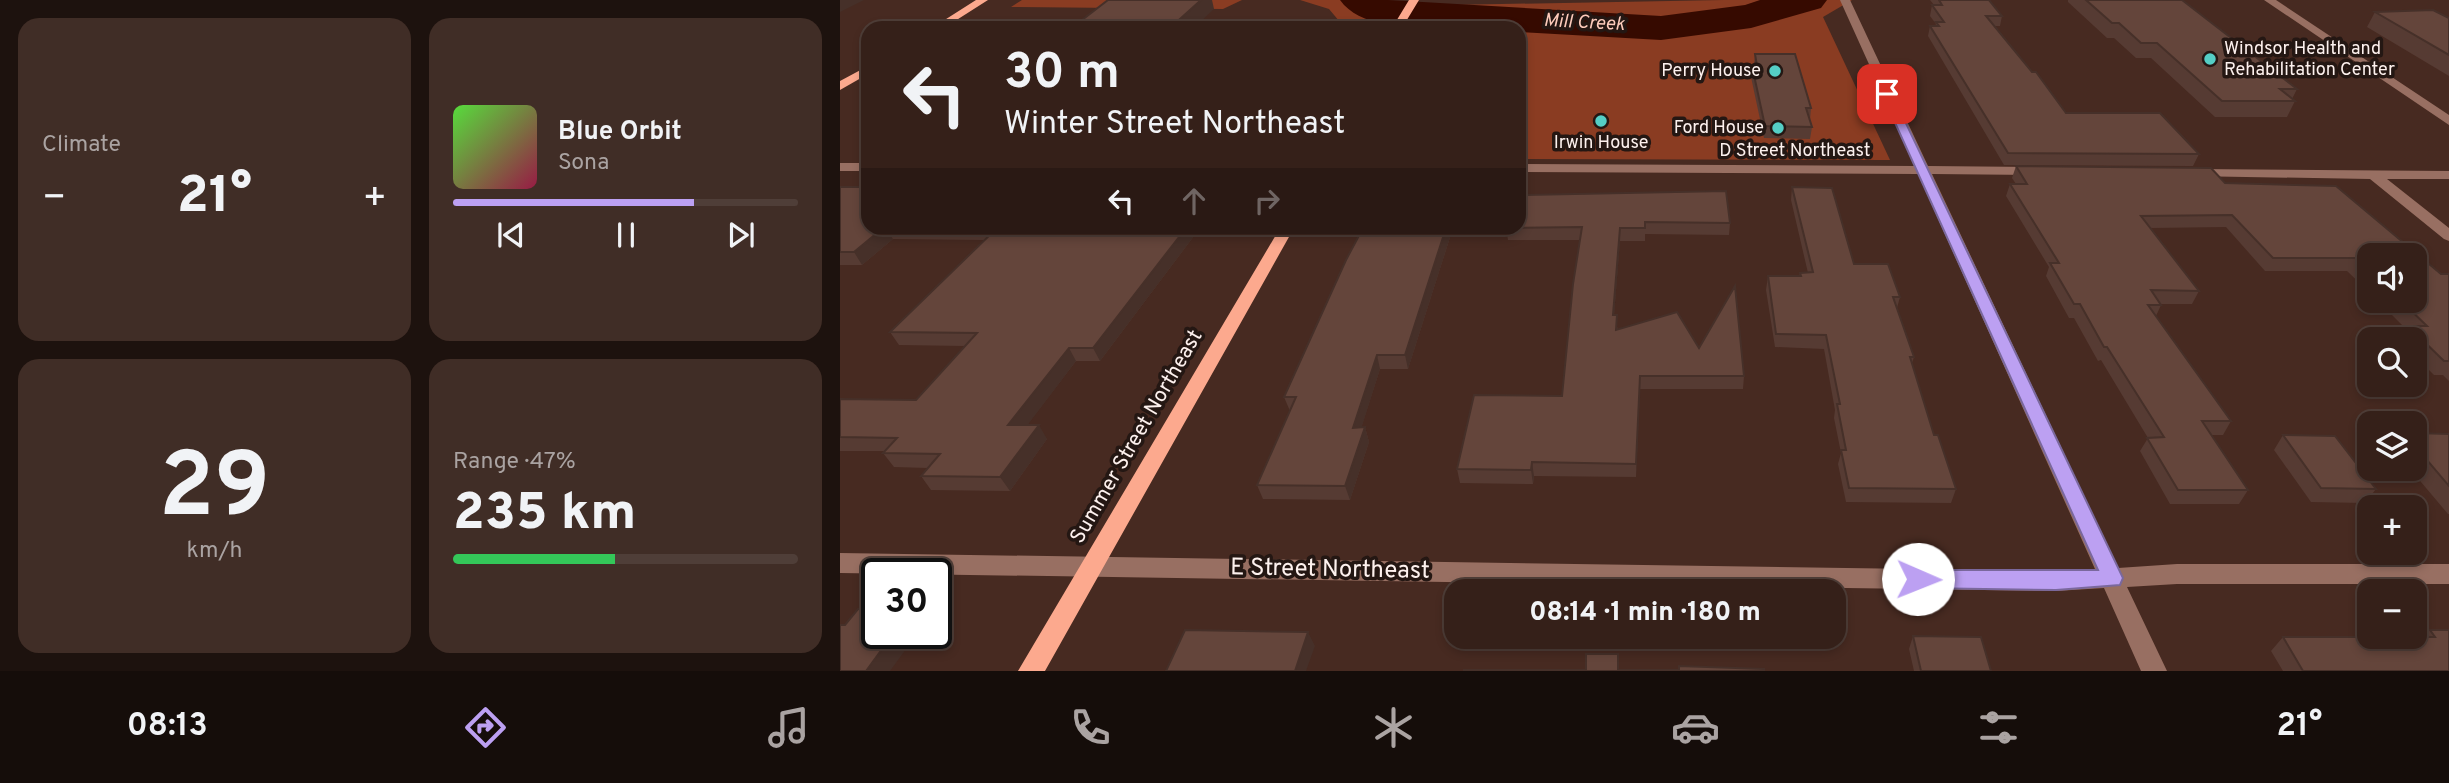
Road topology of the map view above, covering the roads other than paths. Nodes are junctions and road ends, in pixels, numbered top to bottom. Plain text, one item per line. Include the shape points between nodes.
1 (983, 0) edge
2 (1414, 0) edge
3 (2269, 0) edge
4 (1846, 3) edge
5 (948, 21) edge
6 (1401, 21) edge
7 (861, 73) edge
8 (840, 86) edge
9 (2449, 121) edge
10 (840, 167) edge
11 (861, 167) edge
12 (1526, 168) edge
13 (1922, 170) junction
14 (2050, 172) edge
15 (2184, 173) edge
16 (2374, 174) junction
17 (2449, 175) edge
18 (1283, 235) edge
19 (2449, 236) edge
20 (840, 563) edge
21 (1091, 566) junction
22 (2449, 574) edge
23 (2113, 578) junction
24 (1031, 671) edge
25 (2154, 671) edge

1 - 5 main road
2 - 6 main road
3 - 9 street
4 - 13 street
7 - 8 main road
10 - 11 street
12 - 13 street, D Street Northeast
13 - 14 street, D Street Northeast
13 - 23 street
15 - 16 street
16 - 17 street
16 - 19 street
18 - 21 main road, Summer Street Northeast
20 - 21 street, E Street Northeast
21 - 23 street, E Street Northeast via 2056,581
21 - 24 main road, Summer Street Northeast
22 - 23 street, E Street Northeast
23 - 25 street

